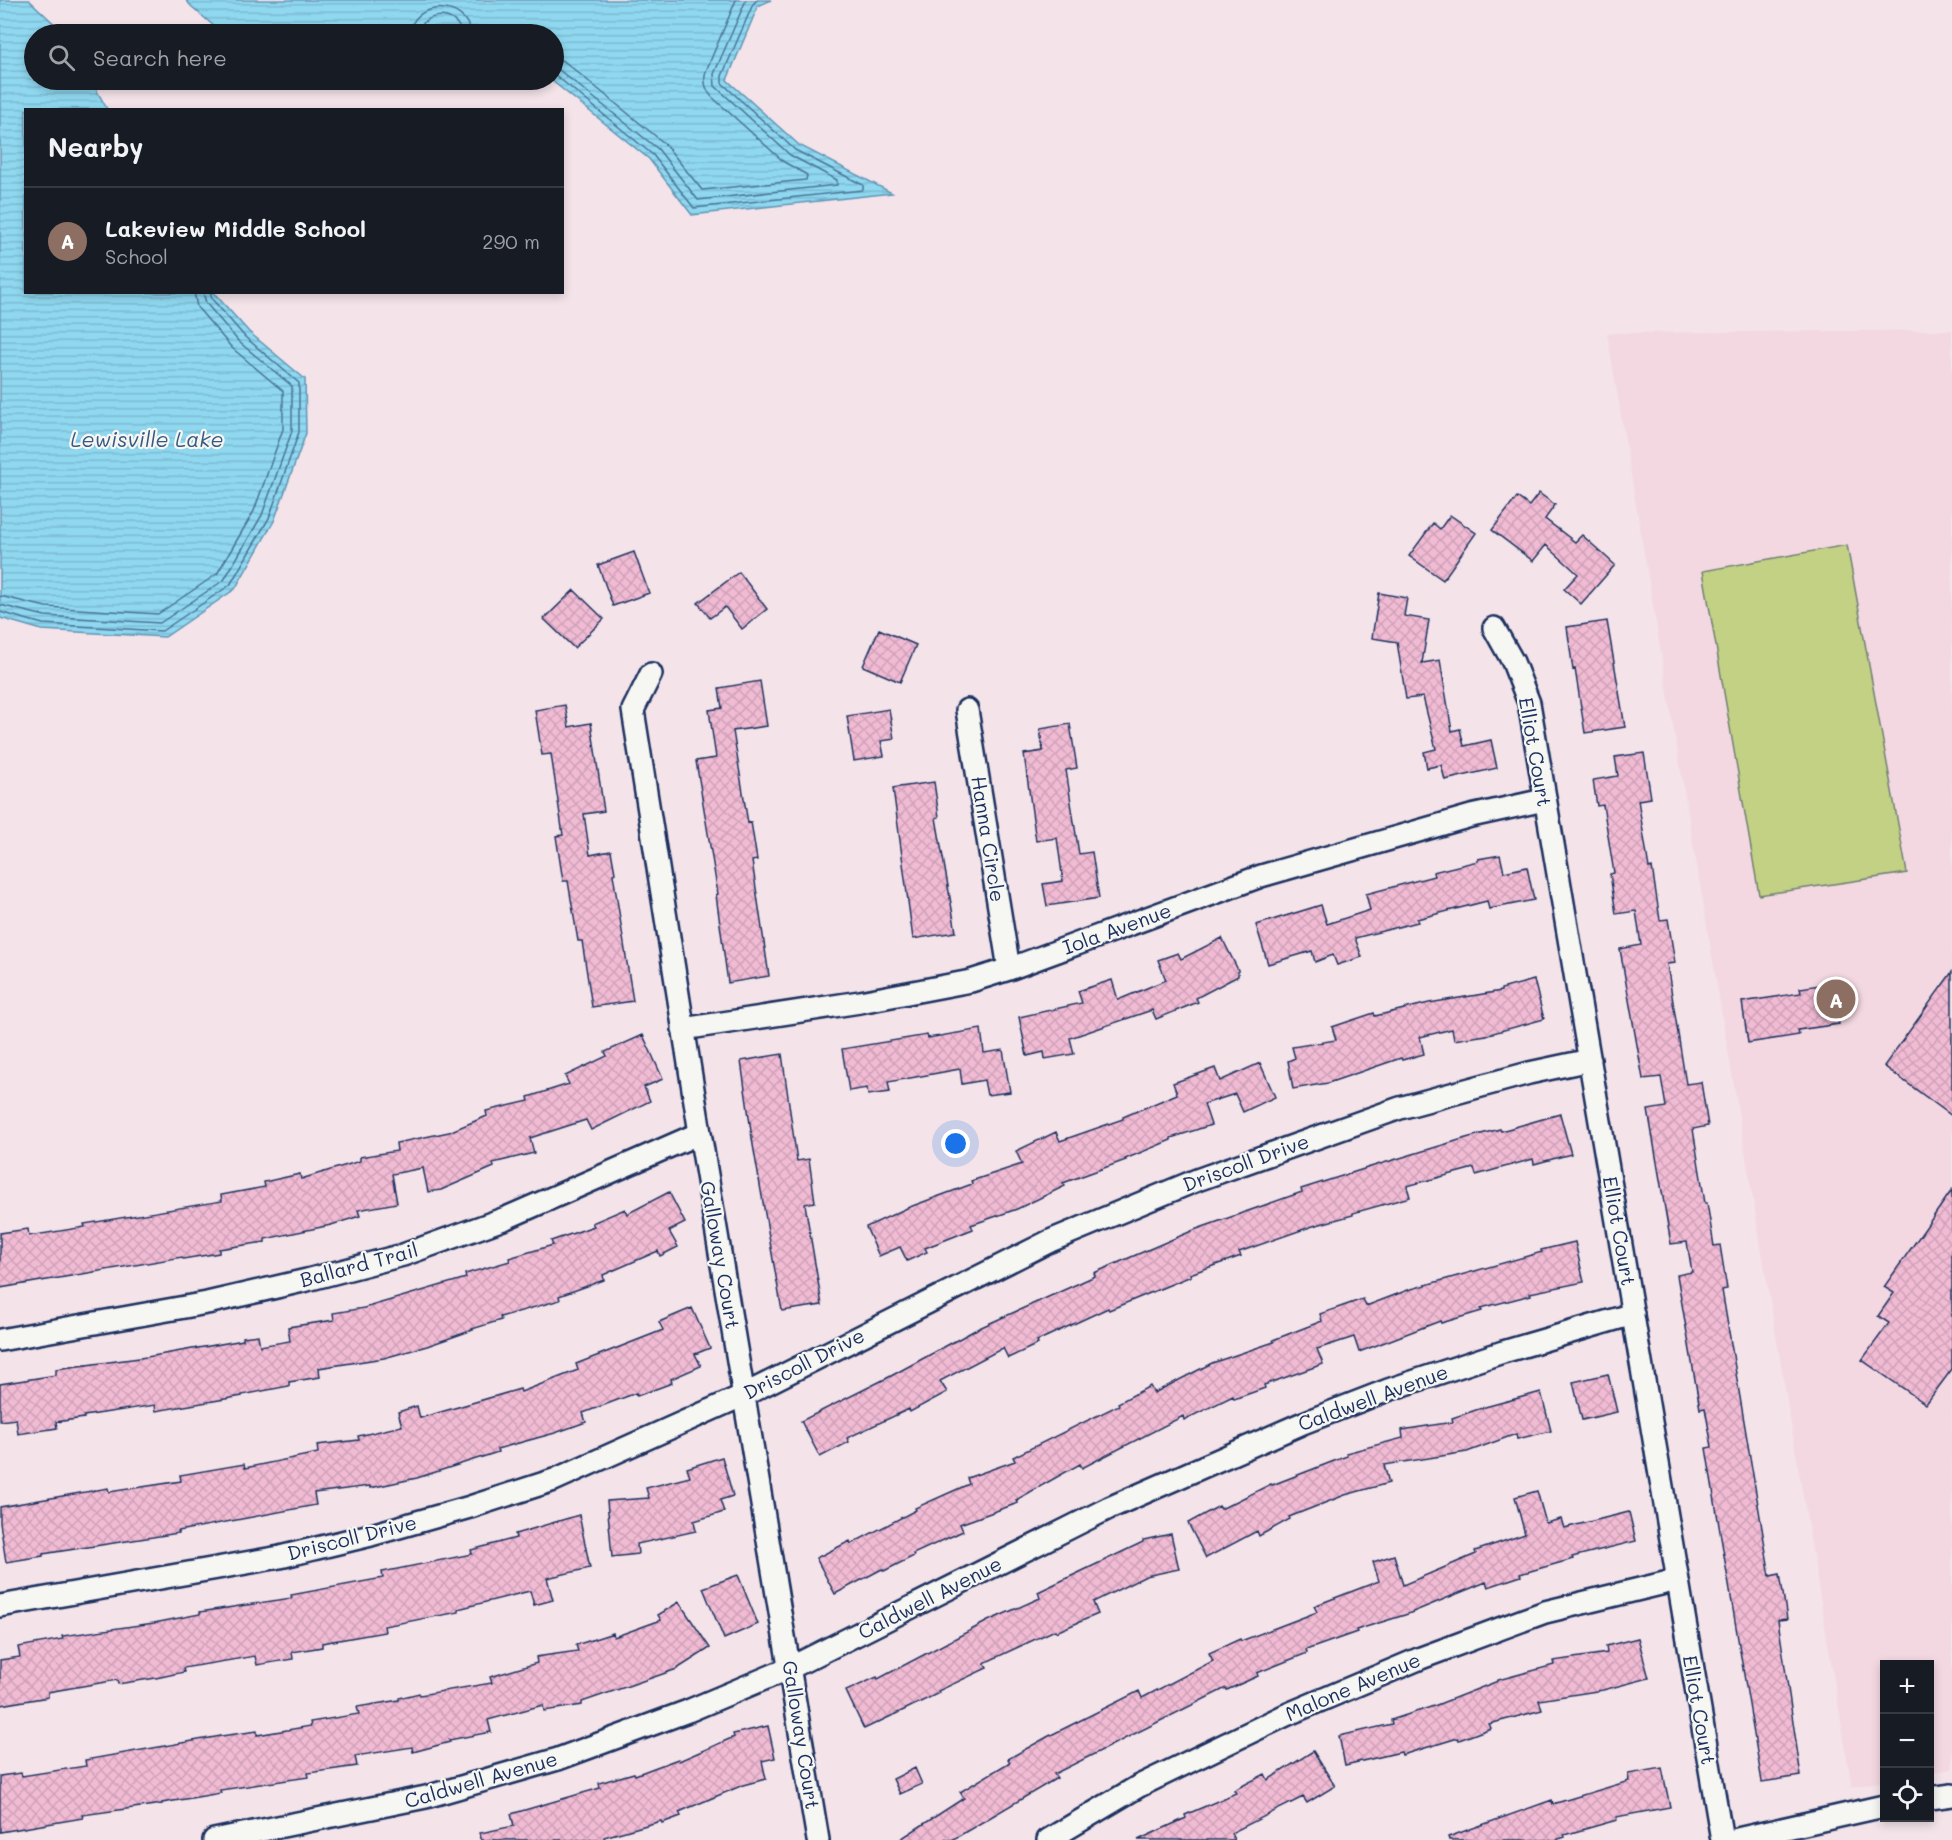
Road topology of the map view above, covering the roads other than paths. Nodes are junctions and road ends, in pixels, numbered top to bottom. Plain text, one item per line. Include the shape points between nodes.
1 (1494, 628) dead end
2 (651, 674) dead end
3 (967, 710) dead end
4 (1544, 800) junction
5 (1009, 969) junction
6 (683, 1029) junction
7 (1590, 1060) junction
8 (700, 1133) junction
9 (1633, 1314) junction
10 (0, 1340) edge
11 (744, 1395) junction
12 (1677, 1580) junction
13 (0, 1606) edge
14 (790, 1668) junction
15 (1952, 1795) edge
16 (1934, 1797) edge
17 (1880, 1807) edge
18 (214, 1840) edge
19 (818, 1840) edge
20 (1048, 1840) edge
21 (1722, 1840) edge
22 (1732, 1840) edge

1 - 4 street, Elliot Court via 1513,662 1528,703
2 - 6 street, Galloway Court via 633,710
3 - 5 street, Hanna Circle
4 - 5 street, Iola Avenue via 1471,816 1261,876
4 - 7 street, Elliot Court
5 - 6 street, Iola Avenue via 971,981
6 - 8 street, Galloway Court
7 - 9 street, Elliot Court
7 - 11 street, Driscoll Drive via 1400,1108 1197,1180 1050,1241
8 - 10 street, Ballard Trail via 506,1218 403,1255 207,1303
8 - 11 street, Galloway Court
9 - 12 street, Elliot Court
9 - 14 street, Caldwell Avenue via 1503,1352 1303,1423 1109,1508
11 - 13 street, Driscoll Drive via 554,1480 448,1513 280,1557
11 - 14 street, Galloway Court
12 - 20 street, Malone Avenue via 1545,1612 1421,1658 1286,1715 1139,1786
12 - 21 street, Elliot Court
14 - 18 street, Caldwell Avenue via 558,1759 426,1797
14 - 19 street, Galloway Court
15 - 16 street
17 - 22 street

